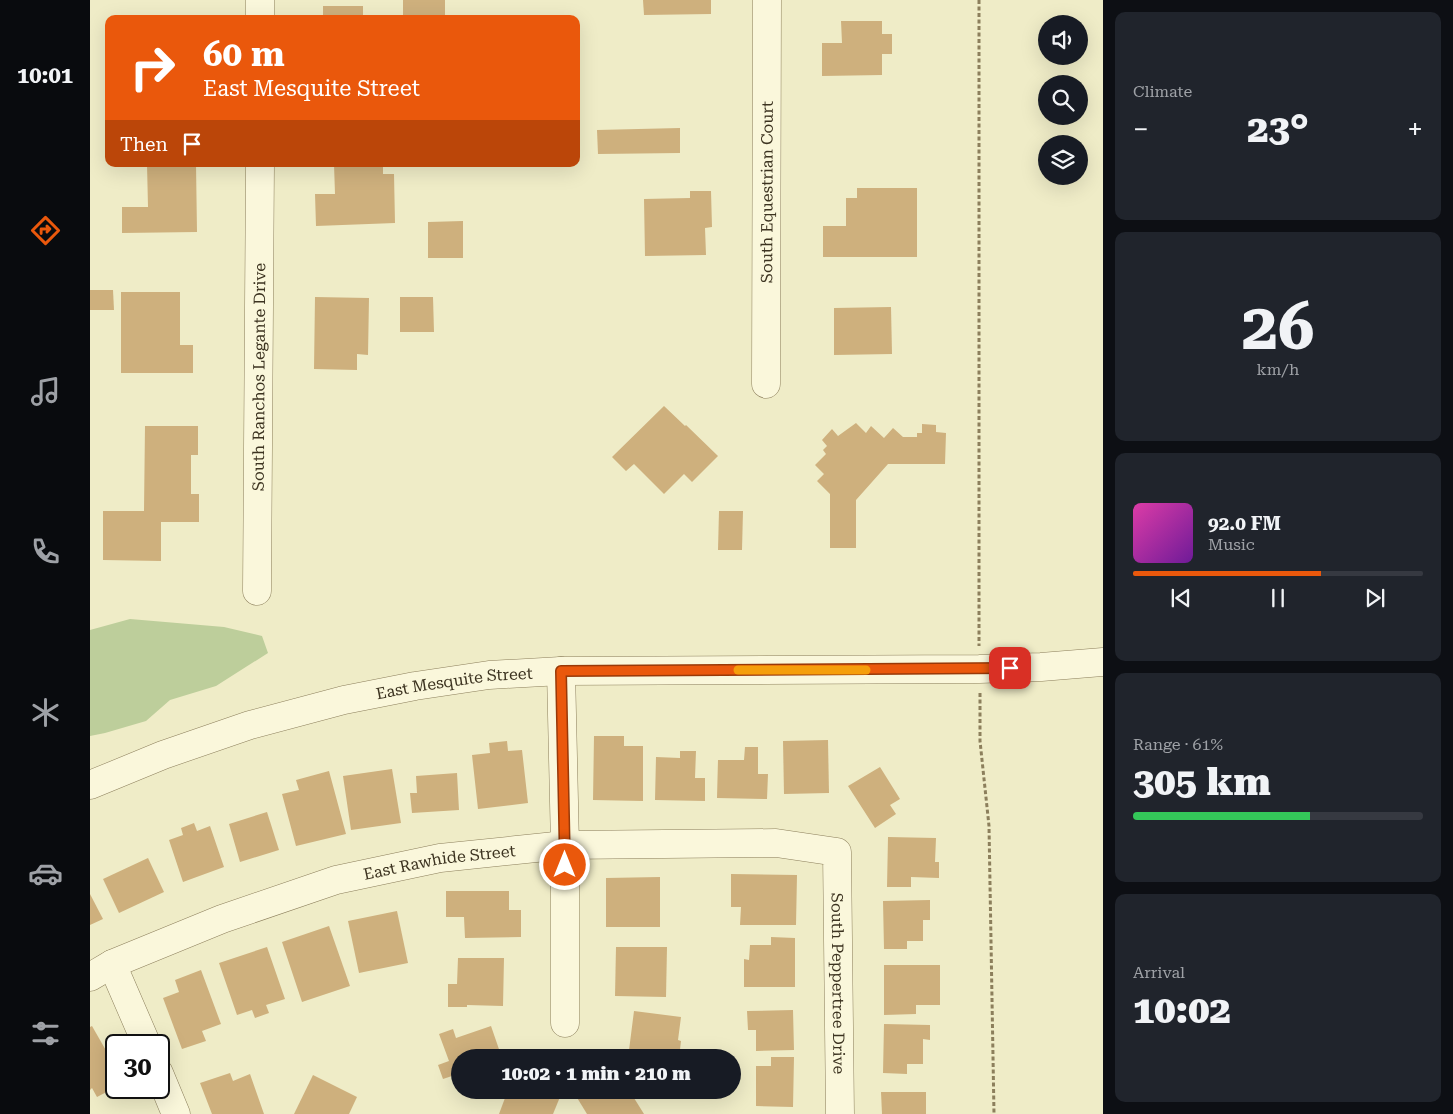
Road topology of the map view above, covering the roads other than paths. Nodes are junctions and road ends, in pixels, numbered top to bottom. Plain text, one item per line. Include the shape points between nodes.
1 (260, 0) edge
2 (768, 0) edge
3 (260, 15) edge
4 (260, 167) edge
5 (766, 384) dead end
6 (257, 591) dead end
7 (1103, 662) edge
8 (561, 671) junction
9 (90, 785) edge
10 (565, 845) junction
11 (837, 852) joint
12 (101, 971) edge
13 (565, 1023) dead end
14 (140, 1034) edge
15 (170, 1099) edge
16 (176, 1114) edge
17 (840, 1114) edge

1 - 3 street
2 - 5 street, South Equestrian Court
4 - 6 street, South Ranchos Legante Drive
7 - 8 street, East Mesquite Street via 979,670
8 - 9 street, East Mesquite Street via 489,675 344,700 250,725
8 - 10 street
10 - 11 street, East Rawhide Street via 776,843
10 - 12 street, East Rawhide Street via 440,858 336,880 222,919
10 - 13 street
11 - 17 street, South Peppertree Drive
12 - 14 street
15 - 16 street

